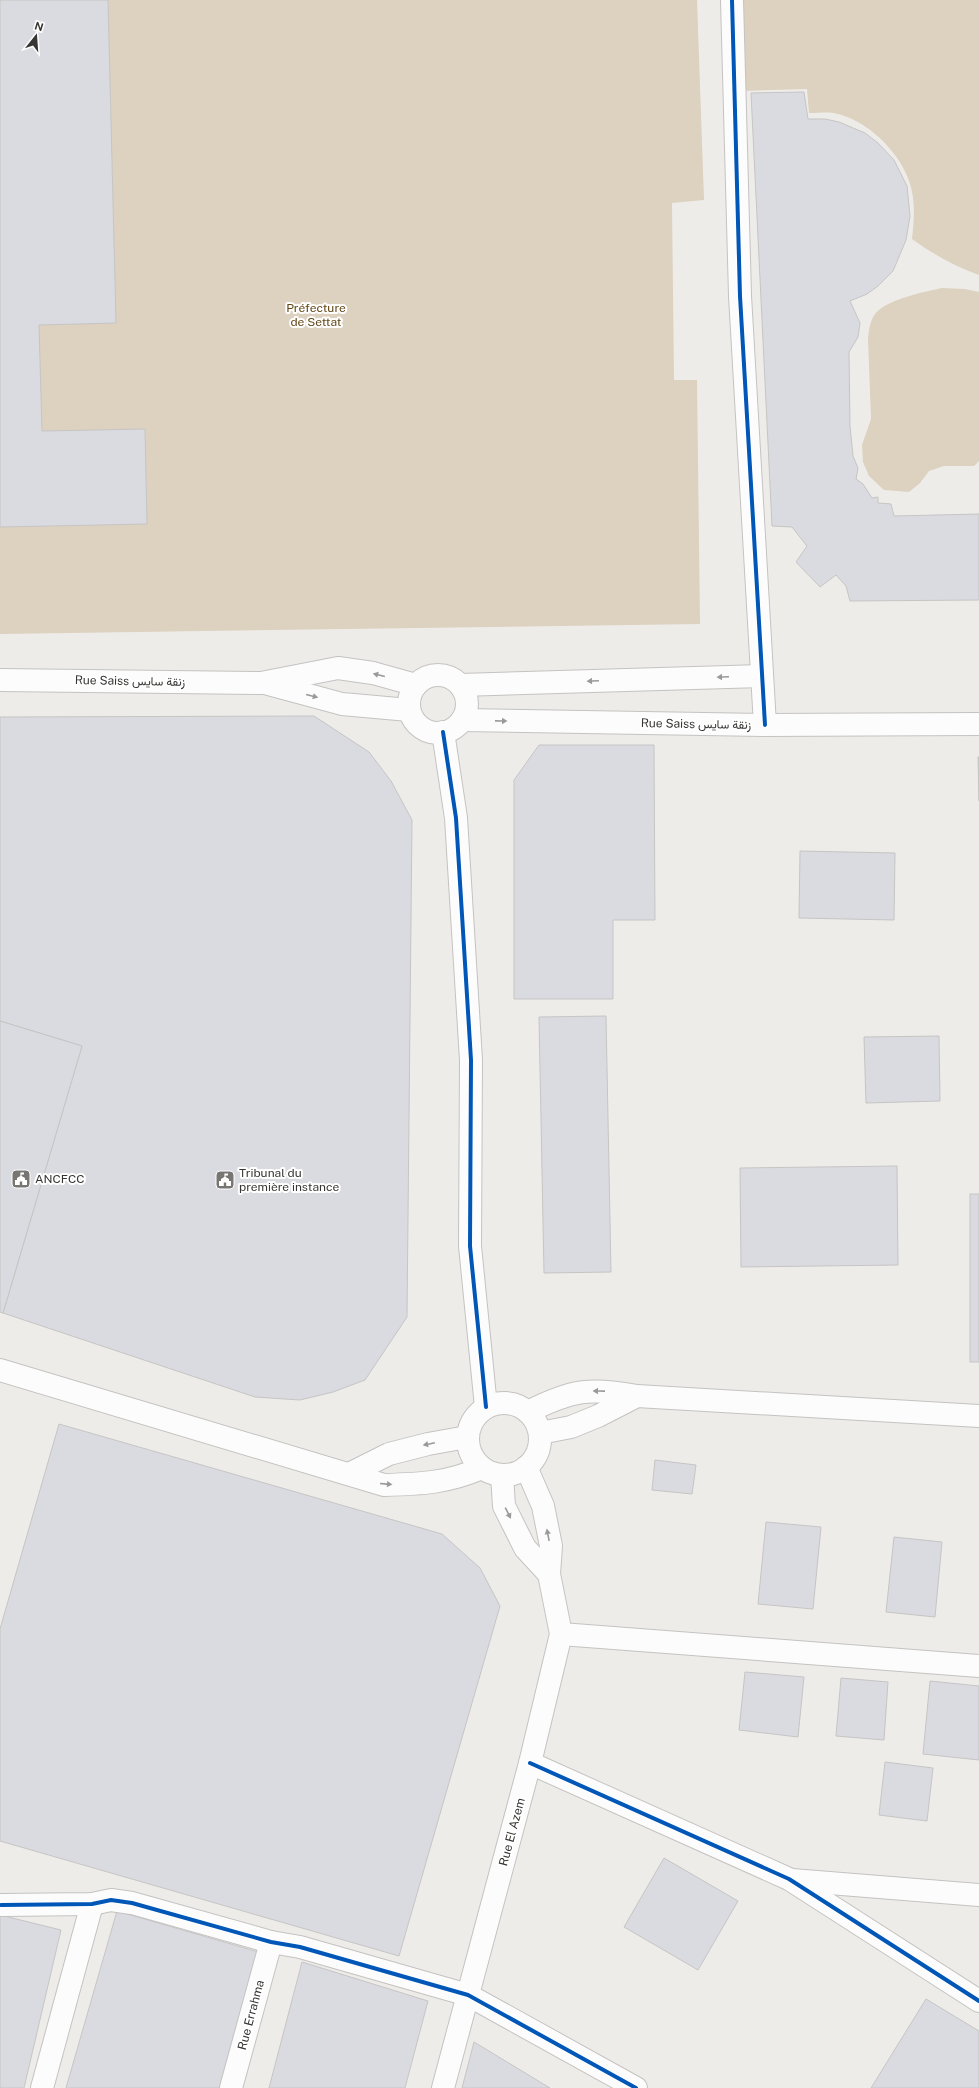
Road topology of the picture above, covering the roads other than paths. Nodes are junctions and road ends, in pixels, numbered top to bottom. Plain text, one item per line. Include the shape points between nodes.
1 (732, 0) edge
2 (762, 676) junction
3 (0, 680) edge
4 (261, 683) junction
5 (416, 685) junction
6 (460, 685) junction
7 (409, 710) junction
8 (462, 720) junction
9 (979, 724) edge
10 (765, 725) junction
11 (443, 732) junction
12 (0, 1370) edge
13 (638, 1396) junction
14 (486, 1407) junction
15 (528, 1412) junction
16 (979, 1416) edge
17 (540, 1433) junction
18 (467, 1437) junction
19 (526, 1468) junction
20 (492, 1471) junction
21 (349, 1474) junction
22 (550, 1574) junction
23 (561, 1634) junction
24 (979, 1666) edge
25 (530, 1763) junction
26 (788, 1879) junction
27 (979, 1895) edge
28 (92, 1904) junction
29 (1, 1905) dead end
30 (271, 1942) junction
31 (468, 1995) junction
32 (979, 2001) edge
33 (42, 2088) edge
34 (231, 2088) edge
35 (443, 2088) edge
36 (636, 2088) edge

1 - 2 street via 740,296
2 -> 6 street
2 - 10 street
3 - 4 street, Rue Saiss زنقة سايس
5 -> 4 street, Rue Saiss زنقة سايس via 373,673 338,668
4 -> 7 street, Rue Saiss زنقة سايس via 342,704
5 - 6 street via 433,675 452,679
5 - 7 street via 411,693
6 - 8 street via 467,704
7 - 11 street via 414,721 422,728 432,732
8 -> 10 street, Rue Saiss زنقة سايس
8 - 11 street via 457,726
9 - 10 street, Rue Saiss زنقة سايس
11 - 14 street via 457,826 471,1060 470,1246
12 - 21 street
13 -> 15 street via 583,1390 557,1397
13 - 16 street
13 - 17 street via 571,1427
14 - 15 street via 501,1402 515,1404
14 - 18 street via 476,1414
15 - 17 street
17 - 19 street via 538,1452
18 - 20 street via 471,1454
18 -> 21 street via 389,1454
19 - 20 street via 515,1473
22 -> 19 street, Rue El Azem via 550,1546 542,1506
21 -> 20 street via 384,1485 432,1483
20 -> 22 street via 504,1506 525,1548
22 - 23 street, Rue El Azem
23 - 24 street
23 - 25 street, Rue El Azem
25 - 26 street
25 - 31 street, Rue El Azem
26 - 27 street
26 - 32 street
28 - 29 street
28 - 30 street via 111,1900 132,1903
28 - 33 street
30 - 31 street via 300,1947
30 - 34 street, Rue Errahma
31 - 35 street, Rue El Azem
31 - 36 street

